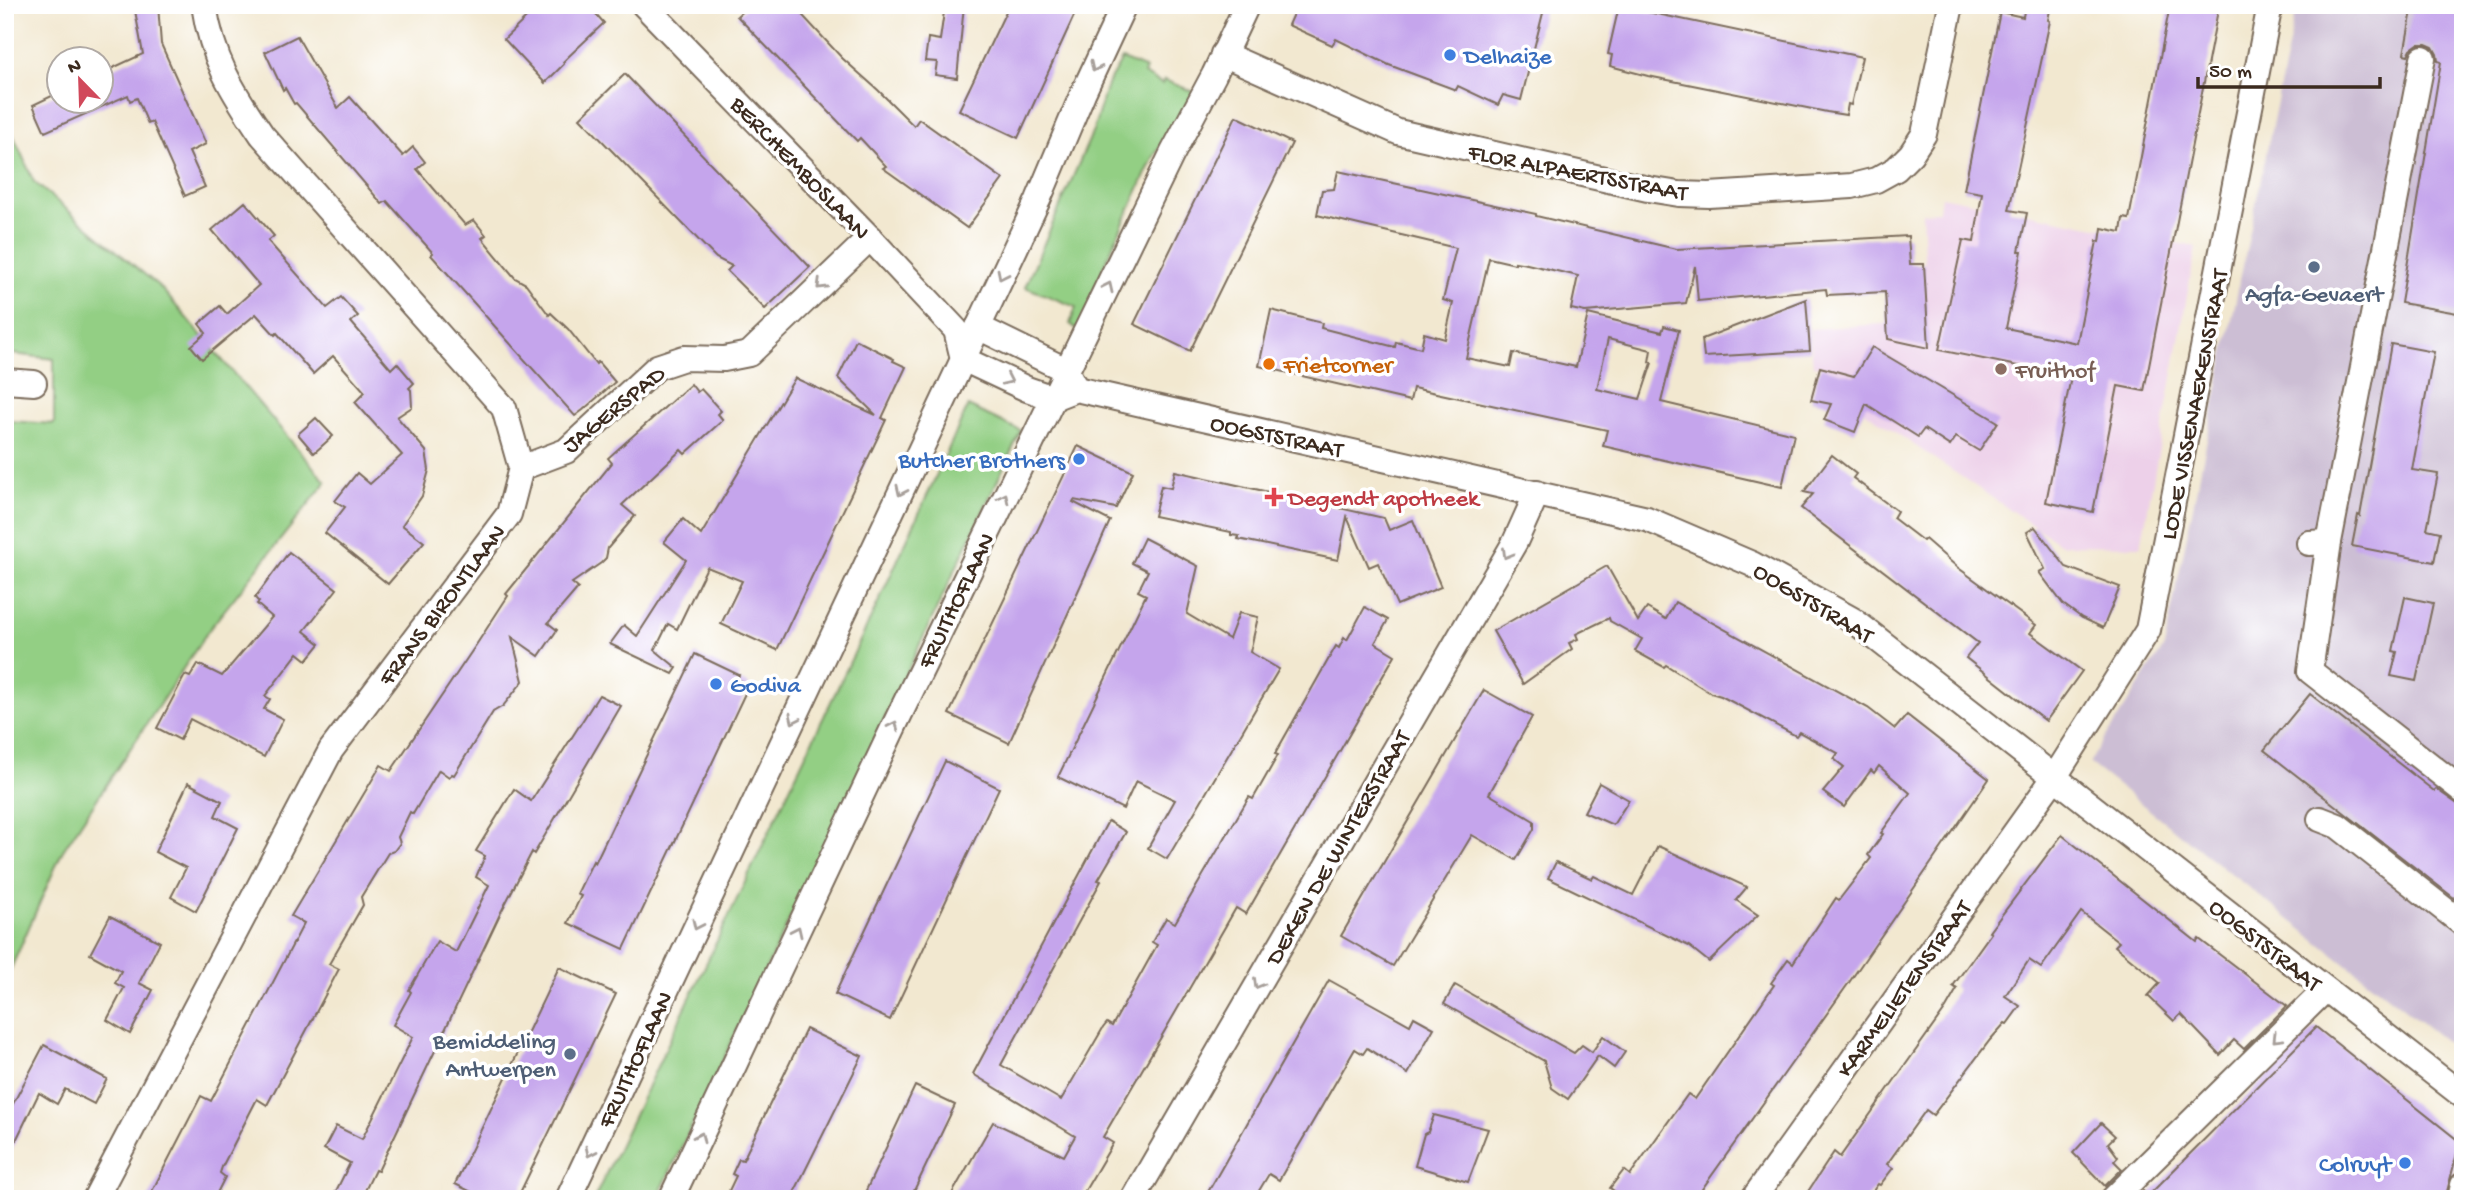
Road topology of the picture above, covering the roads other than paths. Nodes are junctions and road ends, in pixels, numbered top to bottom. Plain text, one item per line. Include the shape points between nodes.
1 (204, 5) edge
2 (644, 5) edge
3 (1124, 5) edge
4 (1247, 5) edge
5 (1951, 5) edge
6 (2270, 5) edge
7 (1223, 54) junction
8 (2423, 58) dead end
9 (870, 238) junction
10 (967, 329) junction
11 (963, 359) junction
12 (5, 381) edge
13 (33, 383) dead end
14 (1065, 386) junction
15 (521, 468) junction
16 (1537, 493) junction
17 (2054, 778) junction
18 (2463, 791) edge
19 (2320, 820) dead end
20 (2463, 924) edge
21 (2325, 990) junction
22 (2463, 1096) edge
23 (2463, 1185) edge
24 (95, 1199) edge
25 (568, 1199) edge
26 (671, 1199) edge
27 (1133, 1199) edge
28 (1753, 1199) edge
29 (2113, 1199) edge
30 (2460, 1199) edge

1 - 15 street via 212,47 234,94 262,135 504,408
2 - 9 street, BERCHEMBOSLAAN
3 -> 10 street via 1038,200
4 - 7 street, FRUITHOFLAAN
5 - 7 street, FLOR ALPAERTSSTRAAT via 1924,134 1896,169 1852,186 1709,195 1648,189 1398,132
6 - 17 street, LODE VISSENAEKENSTRAAT via 2148,630
14 -> 7 street, FRUITHOFLAAN
8 - 18 street via 2319,543 2310,671
9 - 10 street, BERCHEMBOSLAAN
9 -> 15 street, JAGERSPAD via 749,354 684,358 657,367 566,451
10 - 11 street, BERCHEMBOSLAAN
10 - 14 street, OOGSTSTRAAT
11 -> 14 street, OOGSTSTRAAT via 1027,389
11 -> 25 street, FRUITHOFLAAN
12 - 13 street
14 - 16 street, OOGSTSTRAAT
26 -> 14 street, FRUITHOFLAAN via 895,724
15 - 24 street, FRANS BIRONTLAAN via 509,513 331,750
16 - 17 street, OOGSTSTRAAT via 1647,519 1763,570 1853,620
16 -> 27 street, DEKEN DE WINTERSTRAAT via 1515,542
17 - 21 street, OOGSTSTRAAT
17 - 28 street, KARMELIETENSTRAAT
19 - 20 street via 2338,826
21 - 22 street, OOGSTSTRAAT
21 -> 29 street
23 - 30 street

